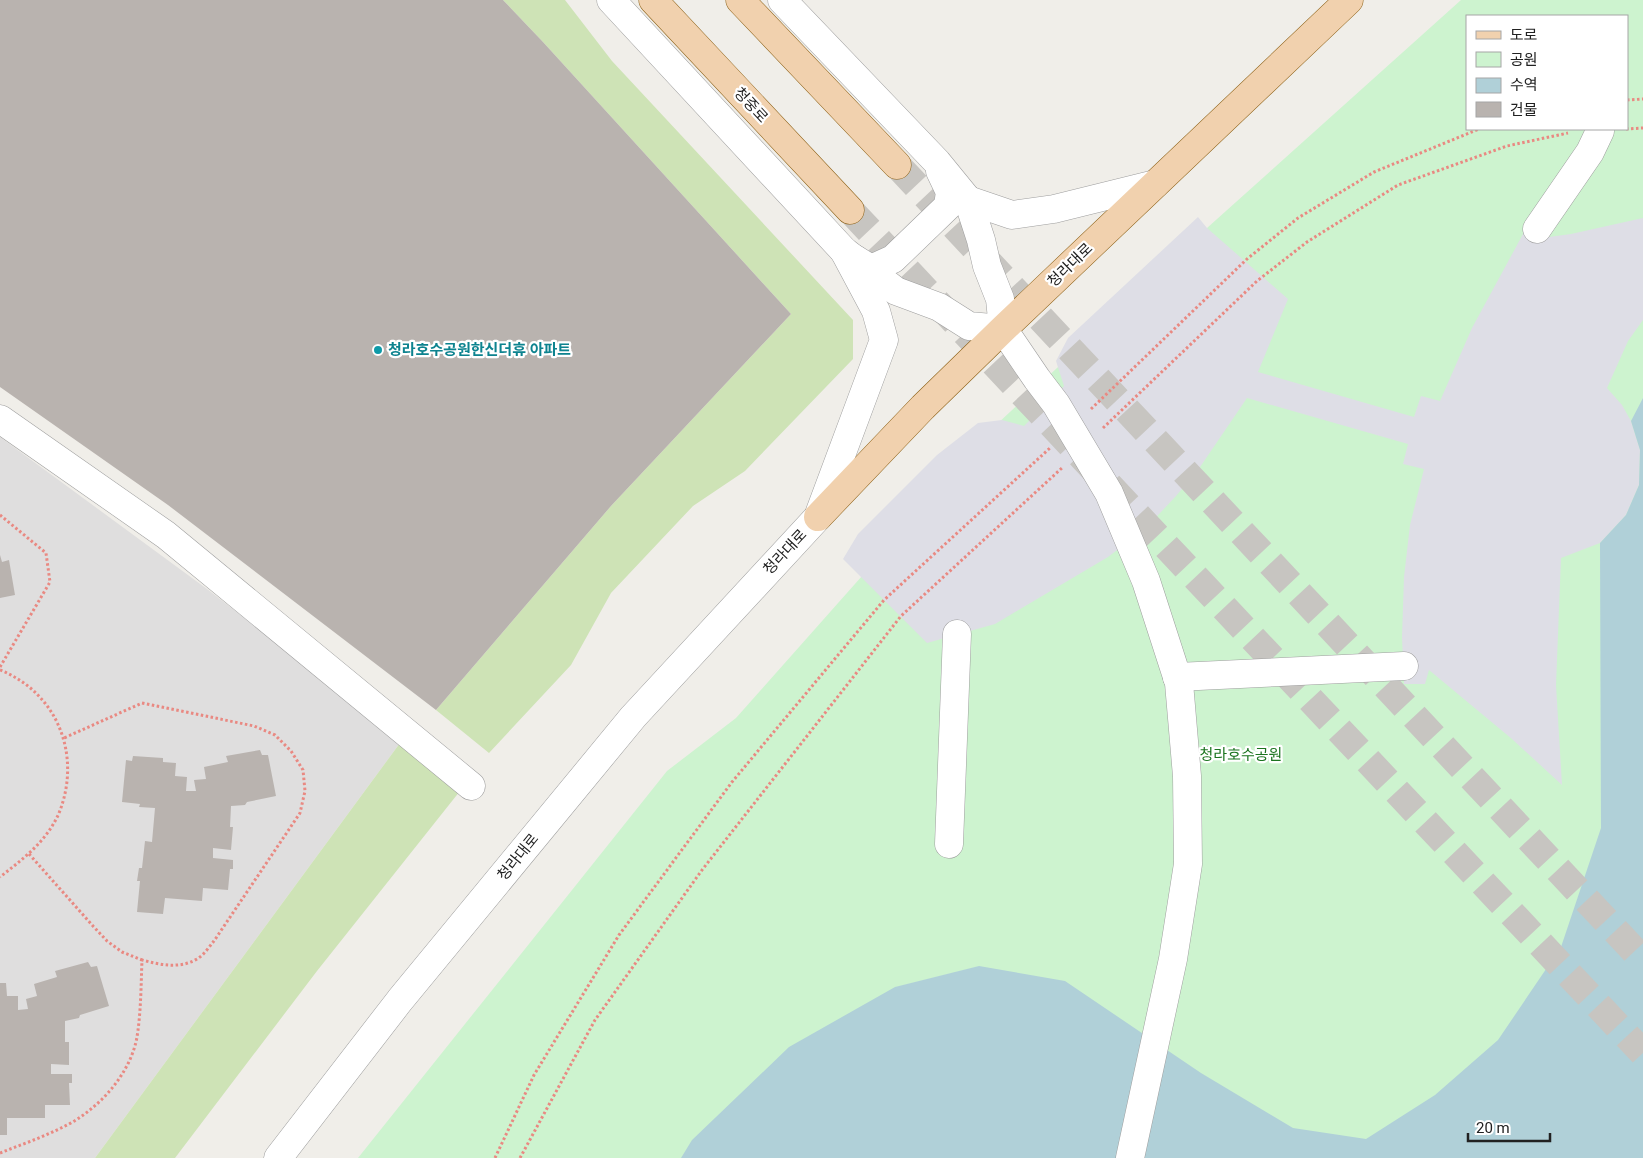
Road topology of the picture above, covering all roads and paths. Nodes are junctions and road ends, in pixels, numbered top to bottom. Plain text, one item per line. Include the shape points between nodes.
1 (612, 0) edge
2 (653, 0) edge
3 (740, 0) edge
4 (782, 0) edge
5 (1349, 0) edge
6 (1643, 99) edge
7 (1628, 100) edge
8 (1643, 128) edge
9 (1628, 129) edge
10 (1477, 130) edge
11 (1614, 130) edge
12 (1600, 131) junction
13 (936, 162) junction
14 (897, 165) tunnel mouth
15 (1156, 184) junction
16 (968, 200) junction
17 (850, 210) tunnel mouth
18 (1537, 229) dead end
19 (844, 251) junction
20 (1003, 329) junction
21 (0, 419) edge
22 (1076, 439) junction
23 (0, 515) edge
24 (818, 518) junction
25 (957, 634) dead end
26 (1404, 666) dead end
27 (0, 669) edge
28 (1177, 677) junction
29 (64, 738) junction
30 (471, 786) dead end
31 (949, 844) dead end
32 (29, 854) junction
33 (0, 878) edge
34 (142, 960) junction
35 (0, 1152) edge
36 (278, 1158) edge
37 (495, 1158) edge
38 (520, 1158) edge
39 (1130, 1158) edge

1 - 19 street
2 - 17 main road, 청중로
3 - 14 main road
4 - 13 street
5 - 15 main road, 청라대로
6 - 7 path
8 - 9 path
10 - 22 path via 1374,172 1298,218 1247,259
11 - 12 path
12 - 18 street via 1590,152
12 - 22 path via 1572,132 1507,146 1398,185 1306,242
13 - 16 street
13 - 19 street via 950,192 948,206 893,259 871,270
15 - 16 street via 1054,209 1012,215
15 - 20 main road, 청라대로
16 - 20 street via 1000,300
19 - 20 street via 896,291 939,307 969,326
19 - 24 street via 876,312 884,340
20 - 22 street via 1056,404
20 - 24 main road, 청라대로
21 - 30 street via 166,535
22 - 28 street via 1109,493 1146,581
22 - 37 path via 884,600 732,782 619,935 534,1075
22 - 38 path via 901,616 702,870 595,1020
23 - 27 path via 46,553 50,582
24 - 36 street, 청라대로 via 633,717 400,1000
25 - 31 street
26 - 28 street
27 - 29 path via 32,689 45,703
28 - 39 street via 1188,776 1188,864 1173,959
29 - 32 path via 69,767 58,814 46,835
29 - 34 path via 142,703 254,726 275,735 303,770 305,791 300,813 214,941 198,958 181,965 161,965
32 - 33 path
32 - 34 path via 107,941 122,952
34 - 35 path via 137,1038 128,1065 112,1088 87,1112 62,1128

